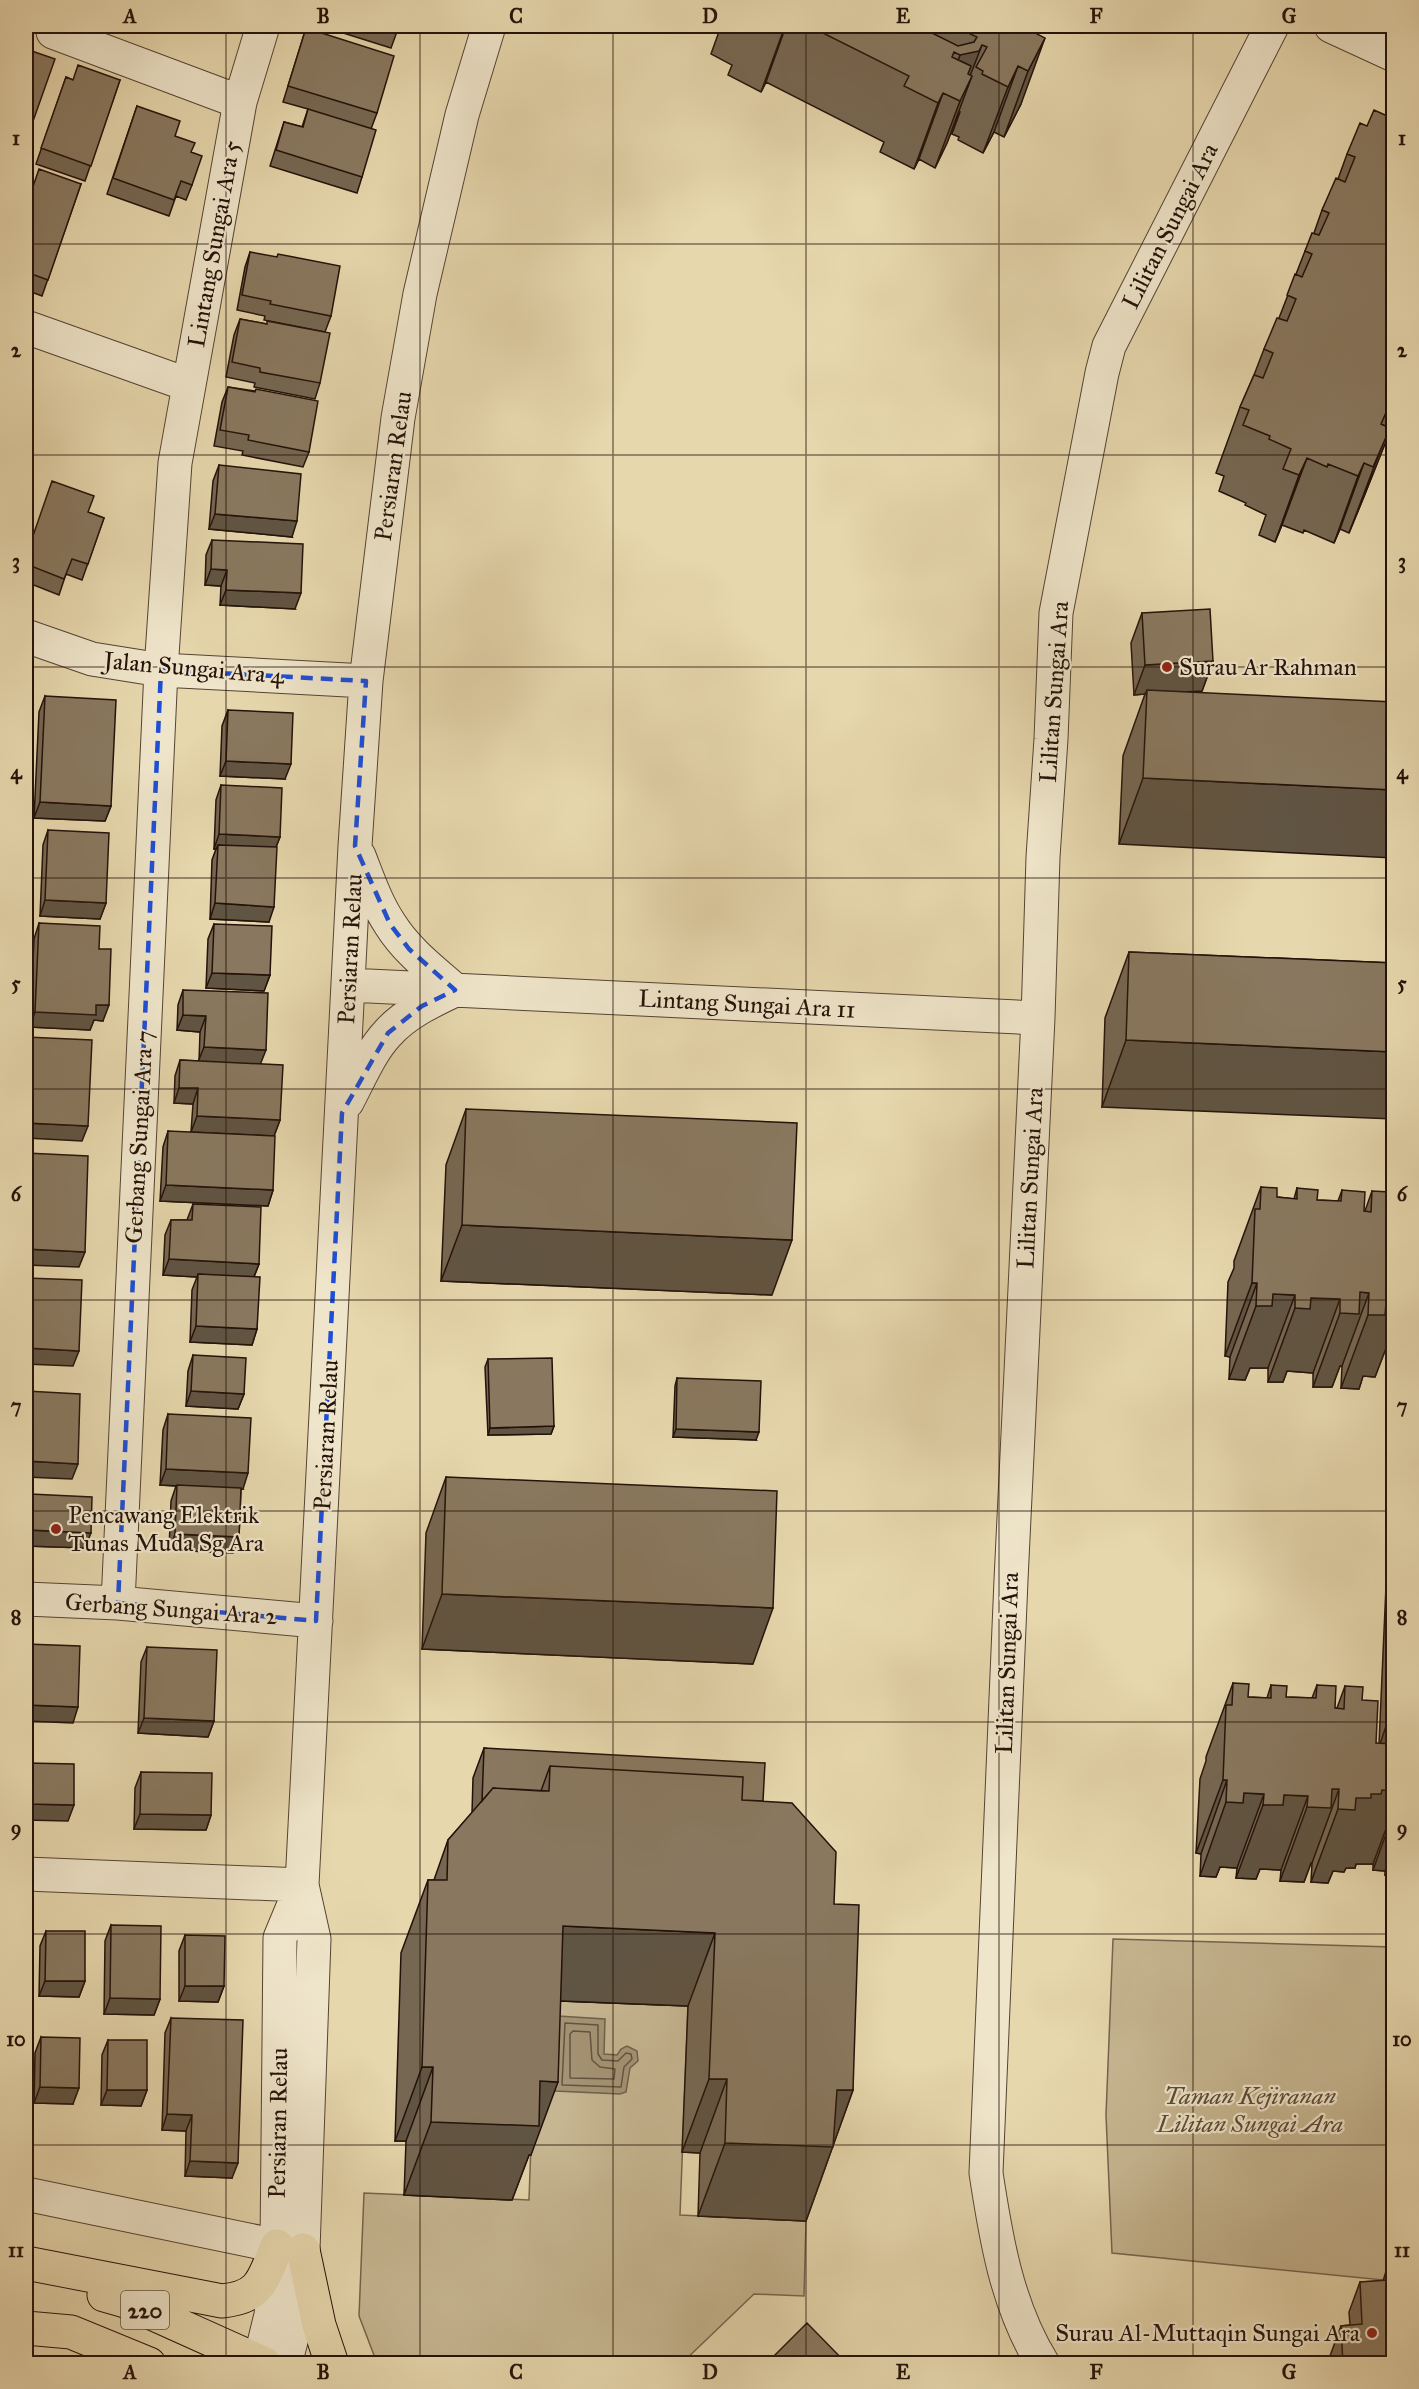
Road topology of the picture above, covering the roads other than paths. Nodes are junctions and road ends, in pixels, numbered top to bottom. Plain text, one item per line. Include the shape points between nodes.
1 (263, 26) edge
2 (489, 26) edge
3 (1272, 26) edge
4 (1331, 26) edge
5 (53, 32) dead end
6 (1394, 55) edge
7 (240, 102) junction
8 (26, 327) edge
9 (189, 385) junction
10 (26, 636) edge
11 (161, 670) junction
12 (366, 681) junction
13 (356, 846) junction
14 (348, 985) junction
15 (455, 990) junction
16 (1038, 1018) junction
17 (342, 1113) junction
18 (26, 1599) edge
19 (118, 1603) junction
20 (316, 1621) junction
21 (26, 1874) edge
22 (302, 1885) junction
23 (26, 2194) edge
24 (290, 2248) junction
25 (26, 2263) edge
26 (26, 2270) edge
27 (26, 2328) edge
28 (267, 2363) edge
29 (149, 2364) edge
30 (332, 2364) edge
31 (1043, 2364) edge

1 - 7 street, Lintang Sungai Ara 5
2 - 12 street, Persiaran Relau via 462,115 420,294 398,418
3 - 16 street, Lilitan Sungai Ara via 1109,346 1102,373 1056,613
4 - 6 street
5 - 7 street
7 - 9 street, Lintang Sungai Ara 5
8 - 9 street, Lintang Sungai Ara 5
9 - 11 street, Lintang Sungai Ara 5 via 175,463
10 - 11 street, Jalan Sungai Ara 4 via 92,659
11 - 12 street, Jalan Sungai Ara 4
11 - 19 street, Gerbang Sungai Ara 7
12 - 13 street, Persiaran Relau
13 - 14 street, Persiaran Relau
13 - 15 street via 374,895 390,924 409,949
14 - 15 street, Lintang Sungai Ara 11
14 - 17 street, Persiaran Relau
15 - 16 street, Lintang Sungai Ara 11
15 - 17 street, Lintang Sungai Ara 11 via 422,1006 388,1033
16 - 31 street, Lilitan Sungai Ara via 986,2173 997,2245 1014,2301
17 - 20 street, Persiaran Relau
18 - 19 street, Gerbang Sungai Ara 2
19 - 20 street, Gerbang Sungai Ara 2
20 - 22 street, Persiaran Relau
21 - 22 street
22 - 24 street, Persiaran Relau via 314,1938
23 - 24 street
24 - 25 main road via 259,2287 247,2295 222,2301
24 - 28 street, Persiaran Relau via 296,2322
24 - 30 main road
26 - 28 main road, 220 via 125,2301
27 - 29 main road, 220 via 71,2332

